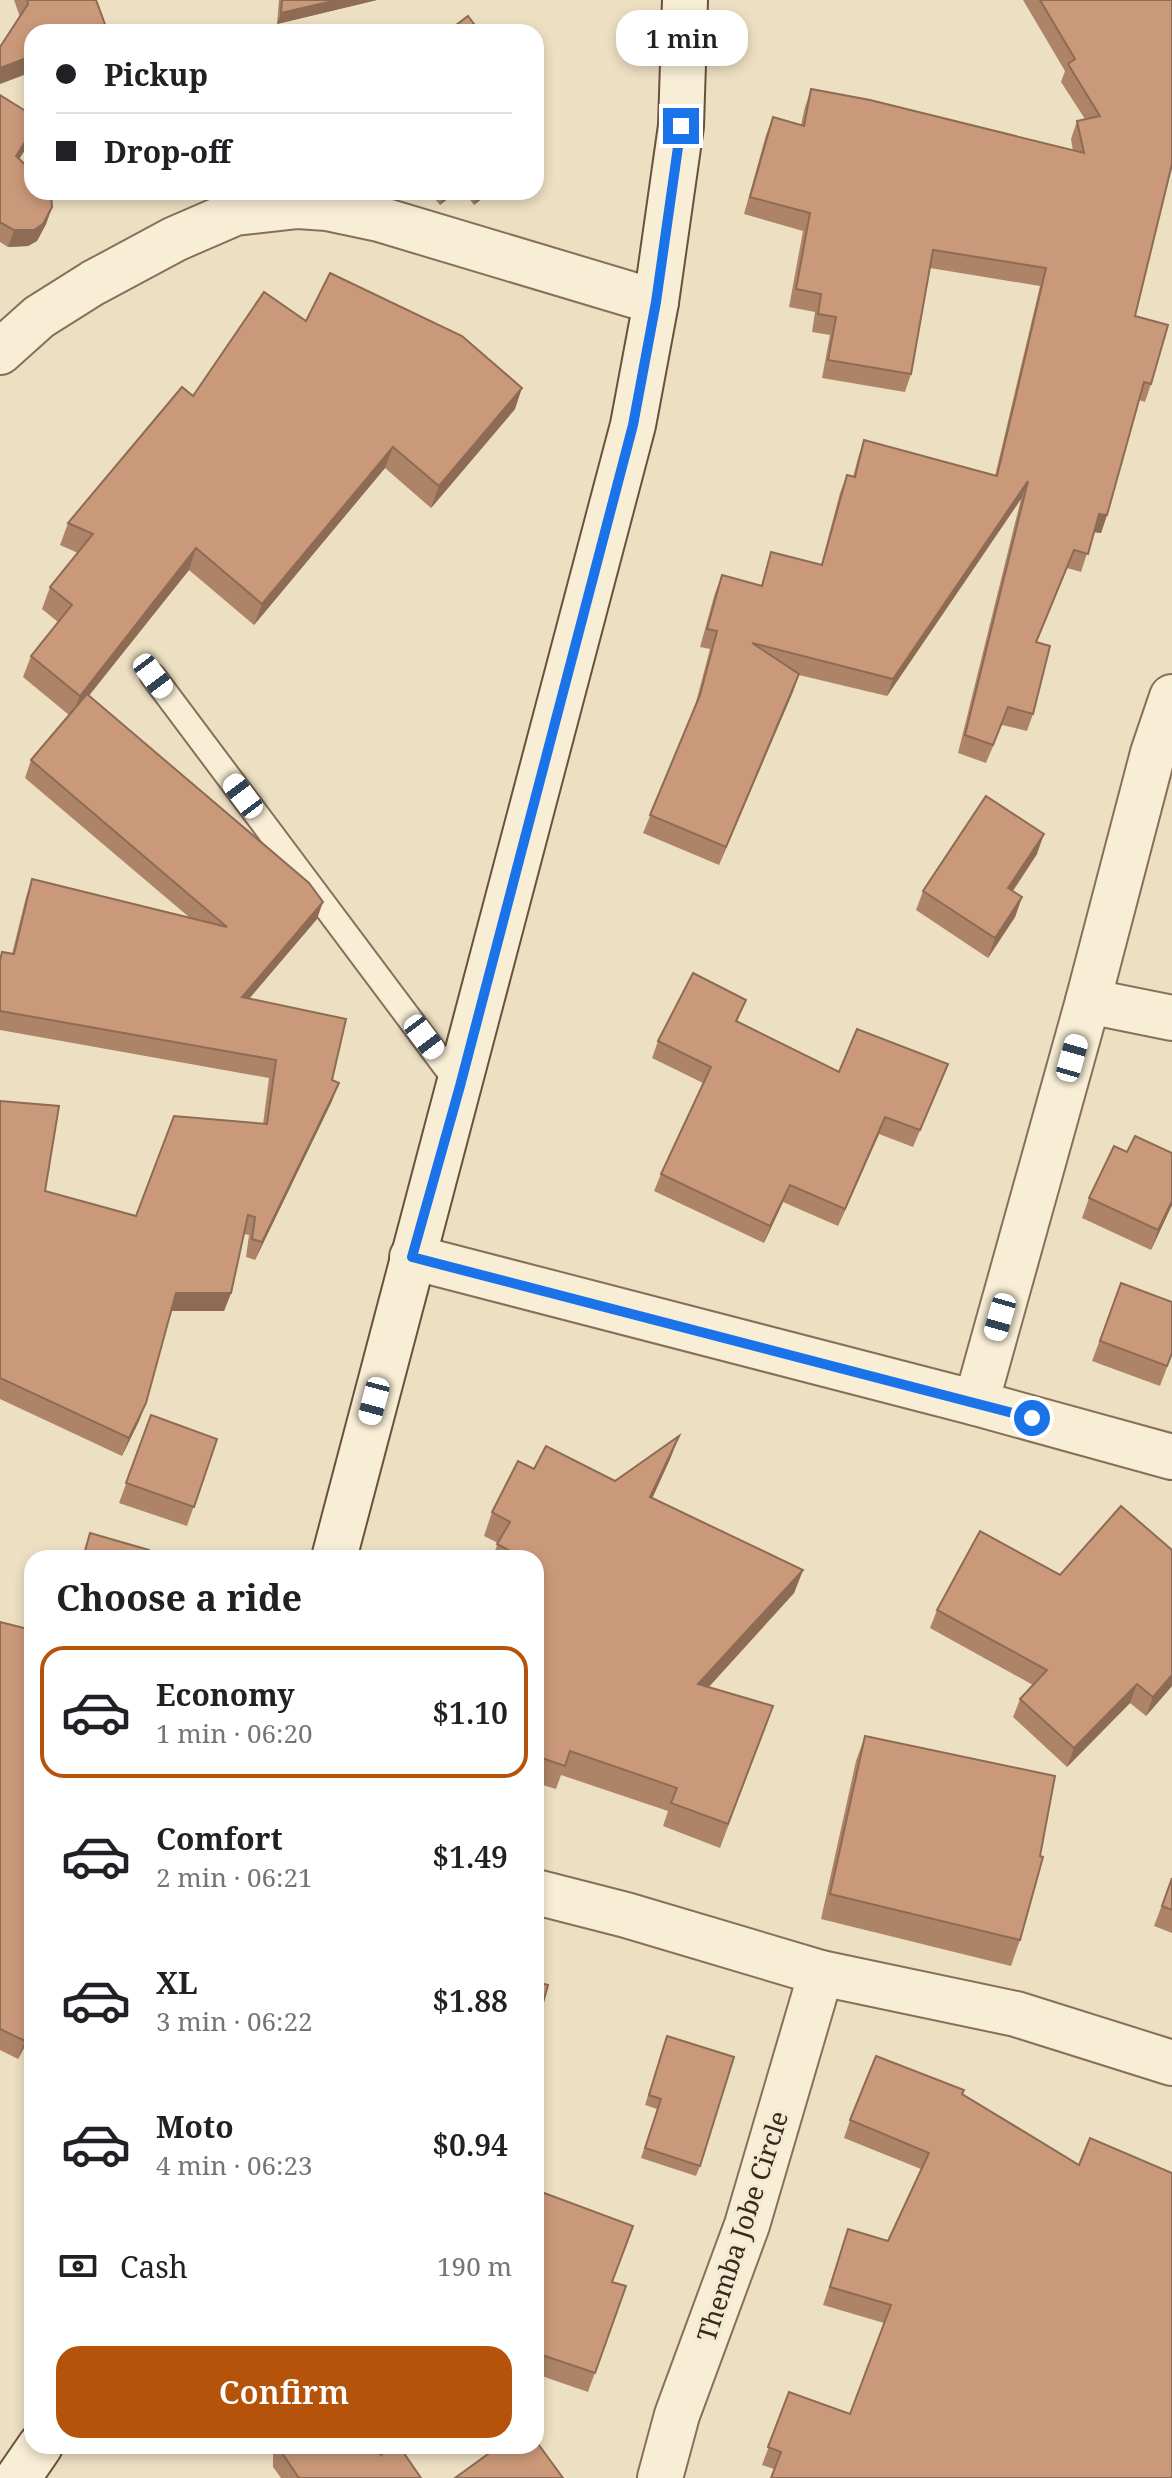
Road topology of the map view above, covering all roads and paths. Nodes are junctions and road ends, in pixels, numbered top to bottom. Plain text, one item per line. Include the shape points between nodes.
1 (685, 0) edge
2 (656, 302) junction
3 (0, 352) edge
4 (153, 676) dead end
5 (1172, 697) edge
6 (1088, 1001) junction
7 (1172, 1018) edge
8 (460, 1086) junction
9 (412, 1257) junction
10 (976, 1403) junction
11 (1172, 1457) edge
12 (336, 1550) edge
13 (544, 1894) edge
14 (821, 1973) junction
15 (1172, 2063) edge
16 (34, 2454) edge
17 (18, 2478) edge
18 (660, 2478) edge

1 - 2 street via 681,126
2 - 3 street via 379,219 298,206 235,213 175,239 39,317
2 - 8 street via 633,425
4 - 8 lane
5 - 6 street
6 - 7 street
6 - 10 street
8 - 9 street
9 - 10 street
9 - 12 street
10 - 11 street
13 - 14 street
14 - 15 street via 1016,2014
14 - 18 street, Themba Jobe Circle via 747,2225 677,2415
16 - 17 street

